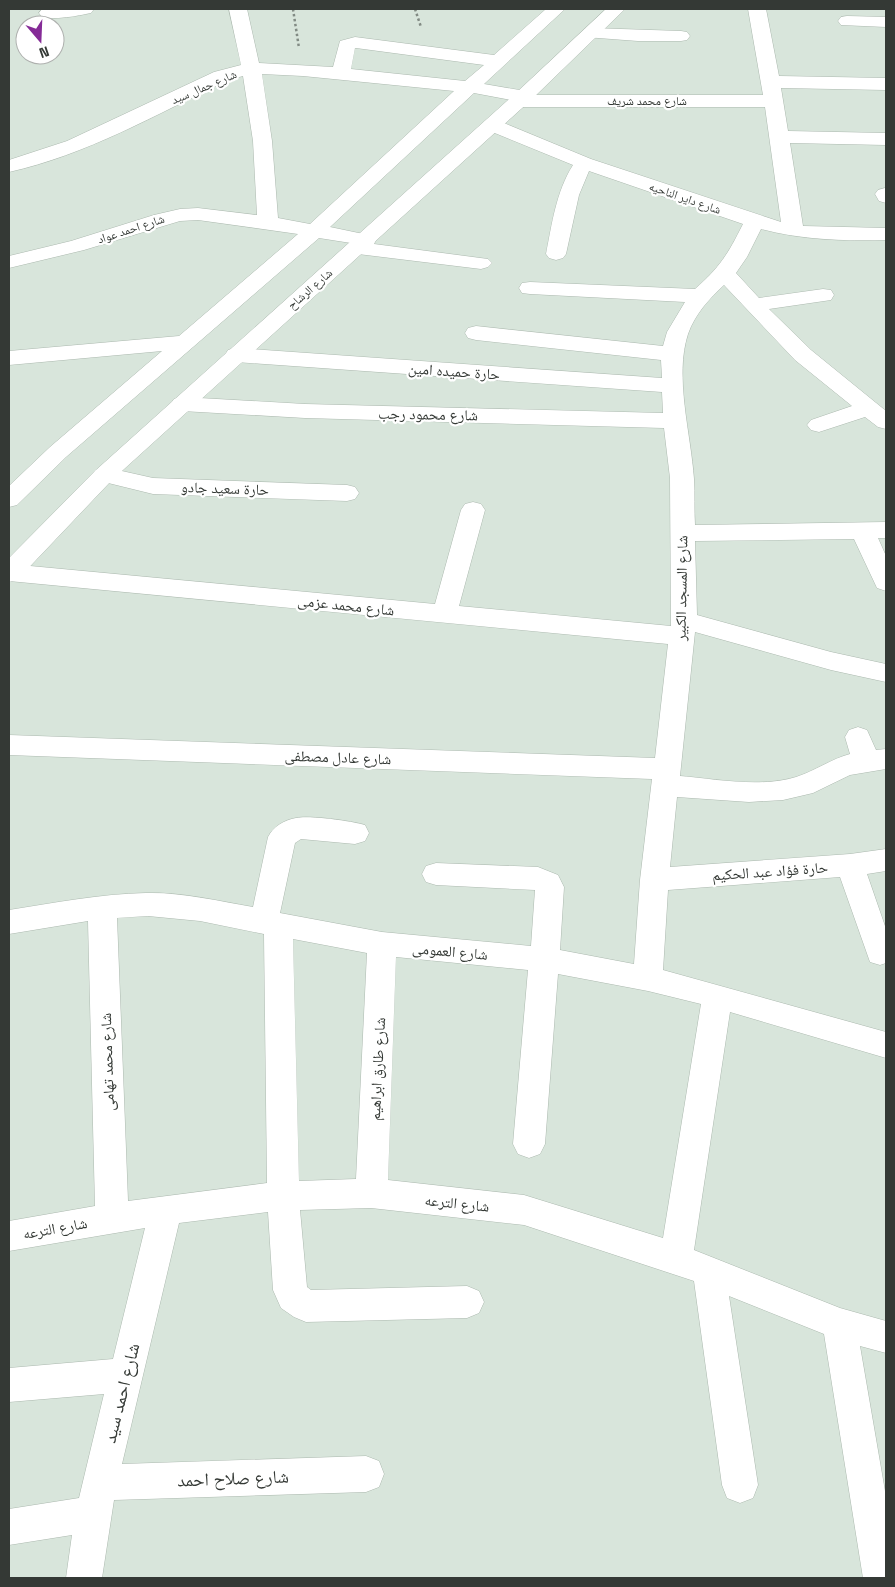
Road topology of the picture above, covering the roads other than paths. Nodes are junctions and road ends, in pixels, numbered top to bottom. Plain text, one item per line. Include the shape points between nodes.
1 (85, 9) edge
2 (238, 9) edge
3 (556, 9) edge
4 (616, 9) edge
5 (757, 9) edge
6 (48, 13) dead end
7 (847, 21) dead end
8 (886, 22) edge
9 (590, 33) junction
10 (681, 36) dead end
11 (499, 61) junction
12 (253, 68) junction
13 (341, 74) junction
14 (771, 82) junction
15 (886, 84) edge
16 (470, 87) junction
17 (522, 99) junction
18 (774, 101) junction
19 (492, 125) junction
20 (780, 137) junction
21 (886, 140) edge
22 (584, 163) junction
23 (9, 166) edge
24 (755, 221) junction
25 (268, 222) junction
26 (315, 230) junction
27 (793, 231) junction
28 (886, 234) edge
29 (362, 244) junction
30 (556, 254) dead end
31 (9, 262) edge
32 (481, 263) dead end
33 (726, 273) junction
34 (530, 288) dead end
35 (823, 295) dead end
36 (700, 296) junction
37 (753, 305) junction
38 (476, 333) dead end
39 (185, 342) junction
40 (672, 354) junction
41 (236, 355) junction
42 (9, 358) edge
43 (672, 386) junction
44 (182, 404) junction
45 (881, 416) edge
46 (675, 421) junction
47 (819, 425) dead end
48 (104, 475) junction
49 (347, 493) dead end
50 (9, 499) edge
51 (473, 510) dead end
52 (862, 530) junction
53 (886, 530) edge
54 (682, 533) junction
55 (9, 572) edge
56 (886, 582) edge
57 (444, 615) junction
58 (682, 628) junction
59 (886, 673) edge
60 (9, 744) edge
61 (870, 752) edge
62 (665, 777) junction
63 (355, 833) dead end
64 (886, 860) edge
65 (850, 865) junction
66 (436, 874) dead end
67 (654, 880) junction
68 (102, 907) junction
69 (9, 922) edge
70 (271, 924) junction
71 (382, 944) junction
72 (880, 953) dead end
73 (542, 959) junction
74 (648, 980) junction
75 (717, 996) junction
76 (886, 1045) edge
77 (529, 1144) dead end
78 (371, 1193) junction
79 (283, 1196) junction
80 (166, 1210) junction
81 (112, 1218) junction
82 (9, 1236) edge
83 (676, 1258) junction
84 (709, 1270) junction
85 (467, 1302) dead end
86 (839, 1324) junction
87 (886, 1337) edge
88 (126, 1375) junction
89 (9, 1385) edge
90 (366, 1474) dead end
91 (740, 1484) dead end
92 (96, 1498) junction
93 (9, 1527) edge
94 (84, 1578) edge
95 (882, 1578) edge

1 - 6 street
2 - 12 street
3 - 11 street
4 - 9 street, شارع الرشاح
5 - 14 street
7 - 8 street
9 - 10 street
9 - 17 street, شارع الرشاح
11 - 13 street via 355,42 346,45
11 - 16 street
12 - 13 street, شارع جمال سيد
12 - 23 street, شارع جمال سيد via 221,76 74,145
12 - 25 street via 263,140
13 - 16 street, شارع جمال سيد
14 - 15 street
14 - 18 street
16 - 17 street, شارع محمد شريف
16 - 26 street
17 - 18 street, شارع محمد شريف
17 - 19 street, شارع الرشاح
18 - 20 street
19 - 22 street, شارع داير الناحيه
19 - 29 street, شارع الرشاح
20 - 21 street
20 - 27 street
22 - 24 street, شارع داير الناحيه
22 - 30 street via 574,177
24 - 27 street, شارع داير الناحيه
24 - 33 street, شارع المسجد الكبير
25 - 26 street, شارع احمد عواد
25 - 31 street, شارع احمد عواد via 180,215 77,246
26 - 29 street, شارع احمد عواد
26 - 39 street
27 - 28 street, شارع داير الناحيه
29 - 32 street, شارع احمد عواد
29 - 41 street, شارع الرشاح
33 - 36 street, شارع المسجد الكبير
33 - 37 street
34 - 36 street
35 - 37 street
36 - 40 street, شارع المسجد الكبير via 678,332
37 - 45 street via 803,355
38 - 40 street
39 - 42 street
39 - 50 street
40 - 43 street, شارع المسجد الكبير
41 - 43 street, حارة حميده امين
41 - 44 street, شارع الرشاح
43 - 46 street, شارع المسجد الكبير
44 - 46 street, شارع محمود رجب via 305,411
44 - 48 street, شارع الرشاح
45 - 47 street
46 - 54 street, شارع المسجد الكبير via 682,478
48 - 49 street, حارة سعيد جادو via 153,486
48 - 55 street, شارع الرشاح
51 - 57 street
52 - 53 street
52 - 54 street
52 - 56 street
54 - 58 street, شارع المسجد الكبير
55 - 57 street, شارع محمد عزمى
57 - 58 street, شارع محمد عزمى
58 - 59 street, شارع محمد عزمى
58 - 62 street, شارع المسجد الكبير
60 - 62 street, شارع عادل مصطفى
61 - 62 street, شارع عادل مصطفى via 812,783 784,789 737,790
62 - 67 street, شارع المسجد الكبير
63 - 70 street via 297,828 282,837
64 - 65 street, حارة فؤاد عبد الحكيم
65 - 67 street, حارة فؤاد عبد الحكيم
65 - 72 street
66 - 73 street via 538,878 548,883
67 - 74 street, شارع المسجد الكبير
68 - 69 street, شارع العمومى
68 - 70 street, شارع العمومى via 148,904
68 - 81 street, شارع محمد تهامى
70 - 71 street, شارع العمومى
70 - 79 street
71 - 73 street, شارع العمومى
71 - 78 street, شارع طارق ابراهيم
73 - 74 street, شارع العمومى
73 - 77 street
74 - 75 street, شارع العمومى
75 - 76 street, شارع العمومى
75 - 83 street
78 - 79 street, شارع الترعه
78 - 83 street, شارع الترعه via 524,1210
79 - 80 street, شارع الترعه
79 - 85 street via 290,1290 299,1303 306,1306
80 - 81 street, شارع الترعه
80 - 88 street, شارع احمد سيد
81 - 82 street, شارع الترعه
83 - 84 street, شارع الترعه
84 - 86 street, شارع الترعه
84 - 91 street
86 - 87 street, شارع الترعه
86 - 95 street
88 - 89 street
88 - 92 street, شارع احمد سيد
90 - 92 street, شارع صلاح احمد
92 - 93 street, شارع صلاح احمد
92 - 94 street, شارع احمد سيد

